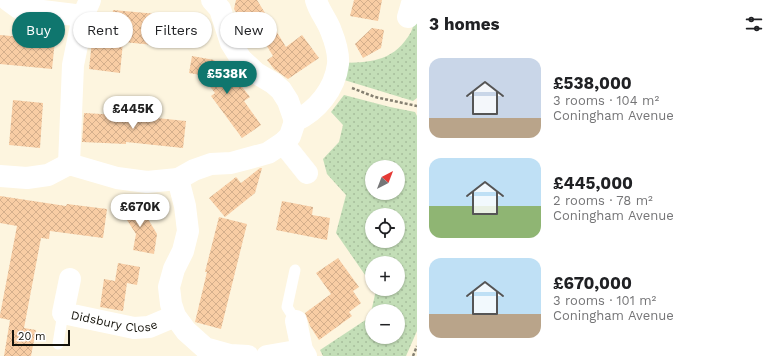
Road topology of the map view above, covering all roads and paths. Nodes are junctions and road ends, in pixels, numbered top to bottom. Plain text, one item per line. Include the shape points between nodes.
1 (8, 0) edge
2 (212, 0) edge
3 (316, 0) edge
4 (86, 8) edge
5 (333, 81) junction
6 (417, 106) edge
7 (295, 121) junction
8 (283, 143) junction
9 (69, 164) junction
10 (307, 173) dead end
11 (0, 176) edge
12 (178, 179) junction
13 (295, 270) dead end
14 (70, 279) dead end
15 (63, 313) junction
16 (175, 316) junction
17 (296, 321) joint
18 (58, 344) dead end
19 (417, 346) edge
20 (304, 353) edge
21 (248, 356) edge
22 (267, 356) edge
23 (413, 356) edge

1 - 4 street via 19,8
2 - 7 street via 220,9 231,43 256,73 281,90
3 - 5 street via 336,46 338,63
4 - 9 street via 73,65
5 - 6 path via 375,97
5 - 7 street via 320,104
7 - 8 street via 290,136
8 - 10 street
8 - 12 street via 268,153 248,160 211,164
9 - 11 street via 48,175 27,178
9 - 12 street via 117,178 147,182
12 - 16 street, Didsbury Close via 188,231 169,287
13 - 17 lane via 287,307
14 - 15 street, Didsbury Close
15 - 16 street, Didsbury Close via 134,328 149,327
15 - 18 lane
16 - 21 street, Didsbury Close via 186,331 205,348 230,355
17 - 20 street
19 - 23 path
20 - 22 street

